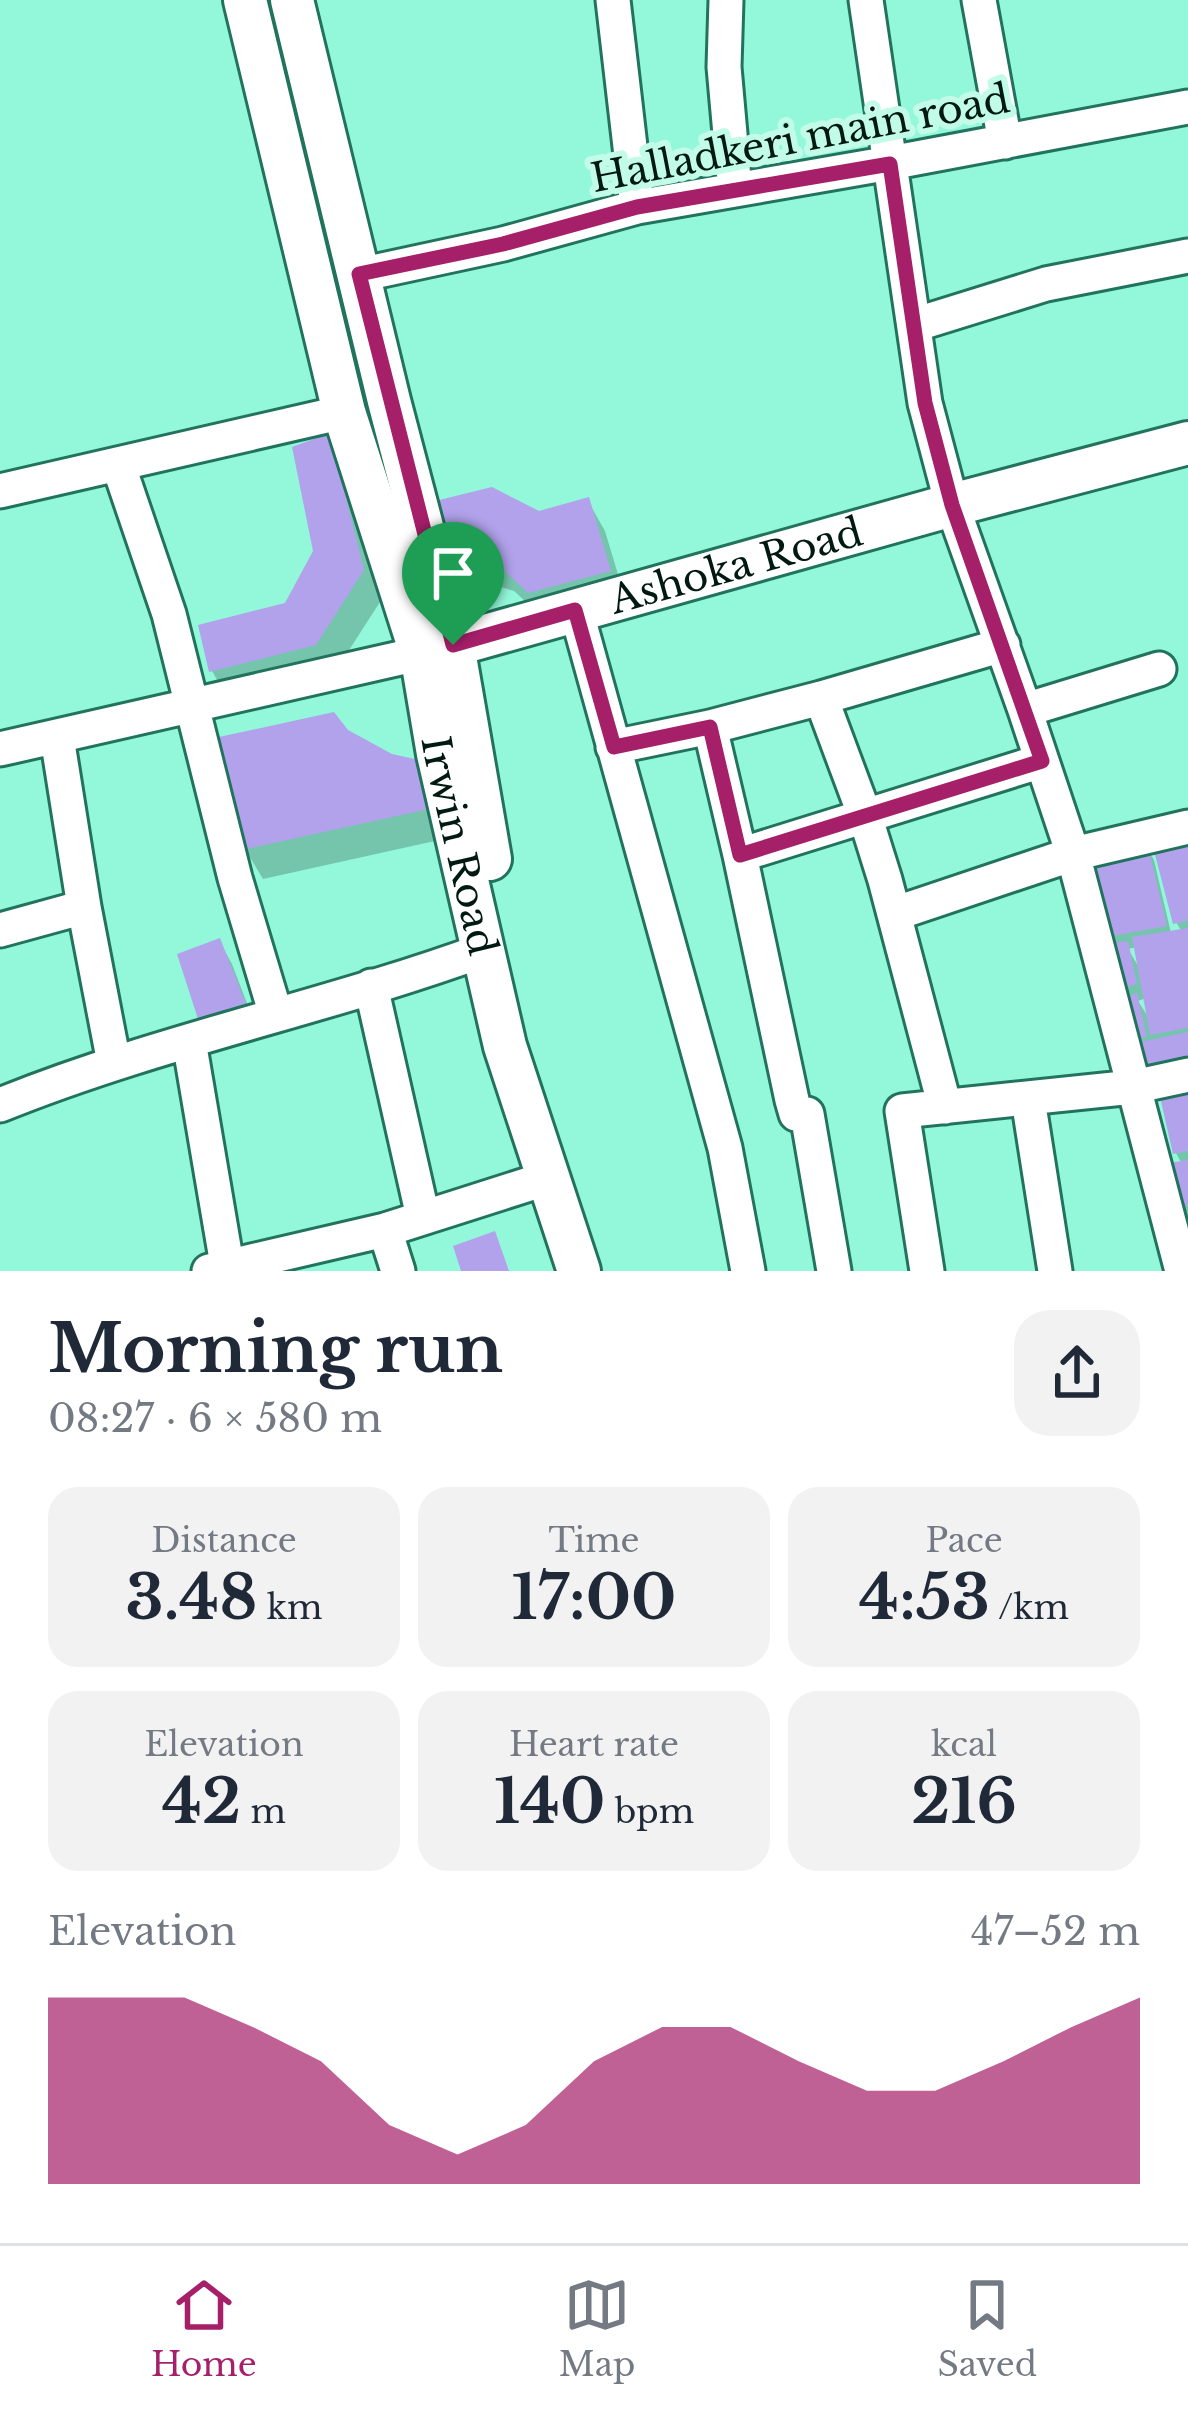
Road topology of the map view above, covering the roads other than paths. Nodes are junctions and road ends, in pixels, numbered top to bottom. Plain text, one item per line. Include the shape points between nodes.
1 (245, 0) edge
2 (292, 0) edge
3 (613, 0) edge
4 (725, 0) edge
5 (866, 0) edge
6 (979, 0) edge
7 (1188, 107) edge
8 (1005, 142) junction
9 (890, 164) junction
10 (735, 190) junction
11 (637, 207) junction
12 (1188, 256) edge
13 (359, 274) junction
14 (914, 325) junction
15 (344, 412) junction
16 (1188, 443) edge
17 (118, 464) junction
18 (0, 491) edge
19 (952, 505) junction
20 (575, 610) junction
21 (1003, 645) junction
22 (437, 649) junction
23 (1160, 669) dead end
24 (821, 698) junction
25 (194, 706) junction
26 (1025, 710) junction
27 (710, 727) junction
28 (57, 737) junction
29 (614, 747) junction
30 (0, 749) edge
31 (1042, 761) junction
32 (866, 817) junction
33 (1188, 826) edge
34 (1073, 854) junction
35 (740, 855) junction
36 (84, 907) junction
37 (894, 914) junction
38 (0, 930) edge
39 (484, 950) junction
40 (371, 986) junction
41 (276, 1015) junction
42 (189, 1041) junction
43 (114, 1063) junction
44 (1188, 1075) edge
45 (1133, 1087) junction
46 (1028, 1099) junction
47 (0, 1105) edge
48 (945, 1107) junction
49 (548, 1178) junction
50 (423, 1217) junction
51 (386, 1230) junction
52 (1182, 1254) edge
53 (218, 1268) edge
54 (398, 1271) edge
55 (578, 1271) edge
56 (602, 1271) edge
57 (748, 1271) edge
58 (834, 1271) edge
59 (927, 1271) edge
60 (1054, 1271) edge

1 - 15 main road, Irwin Road
2 - 13 main road, Irwin Road
3 - 11 street
4 - 10 street
5 - 9 street
6 - 8 street
7 - 8 street, Halladkeri main road
8 - 9 street, Halladkeri main road
9 - 10 street, Halladkeri main road
9 - 14 street
10 - 11 street, Halladkeri main road
11 - 13 street, Halladkeri main road
12 - 14 street via 1046,284
13 - 22 main road, Irwin Road
14 - 19 street
15 - 17 street
15 - 22 main road, Irwin Road
16 - 19 main road, Ashoka Road
17 - 18 street
17 - 25 street
19 - 20 main road, Ashoka Road
19 - 21 street
20 - 22 main road, Ashoka Road
20 - 29 street
21 - 24 street
21 - 26 street
22 - 25 street, Ashoka Road
22 - 39 main road, Irwin Road via 438,754
22 - 56 main road, Irwin Road via 527,1039
23 - 26 street
24 - 27 street
24 - 32 street
25 - 28 street, Ashoka Road
25 - 41 street
26 - 31 street
27 - 29 street
27 - 35 street
28 - 30 street, Ashoka Road
28 - 36 street
29 - 57 street via 725,1148
31 - 32 street
31 - 34 street
32 - 35 street
32 - 37 street
33 - 34 street
34 - 37 street
34 - 45 street
35 - 58 street via 792,1100 796,1114 807,1114
36 - 38 street
36 - 43 street
37 - 48 street
39 - 40 street
39 - 49 main road, Irwin Road
40 - 41 street
40 - 50 street
41 - 42 street
42 - 43 street
42 - 53 street
43 - 47 street
44 - 45 street
45 - 46 street
45 - 52 street
46 - 48 street
46 - 60 street
48 - 59 street via 902,1111
49 - 50 street
49 - 55 main road, Irwin Road
50 - 51 street
51 - 53 street
51 - 54 street

